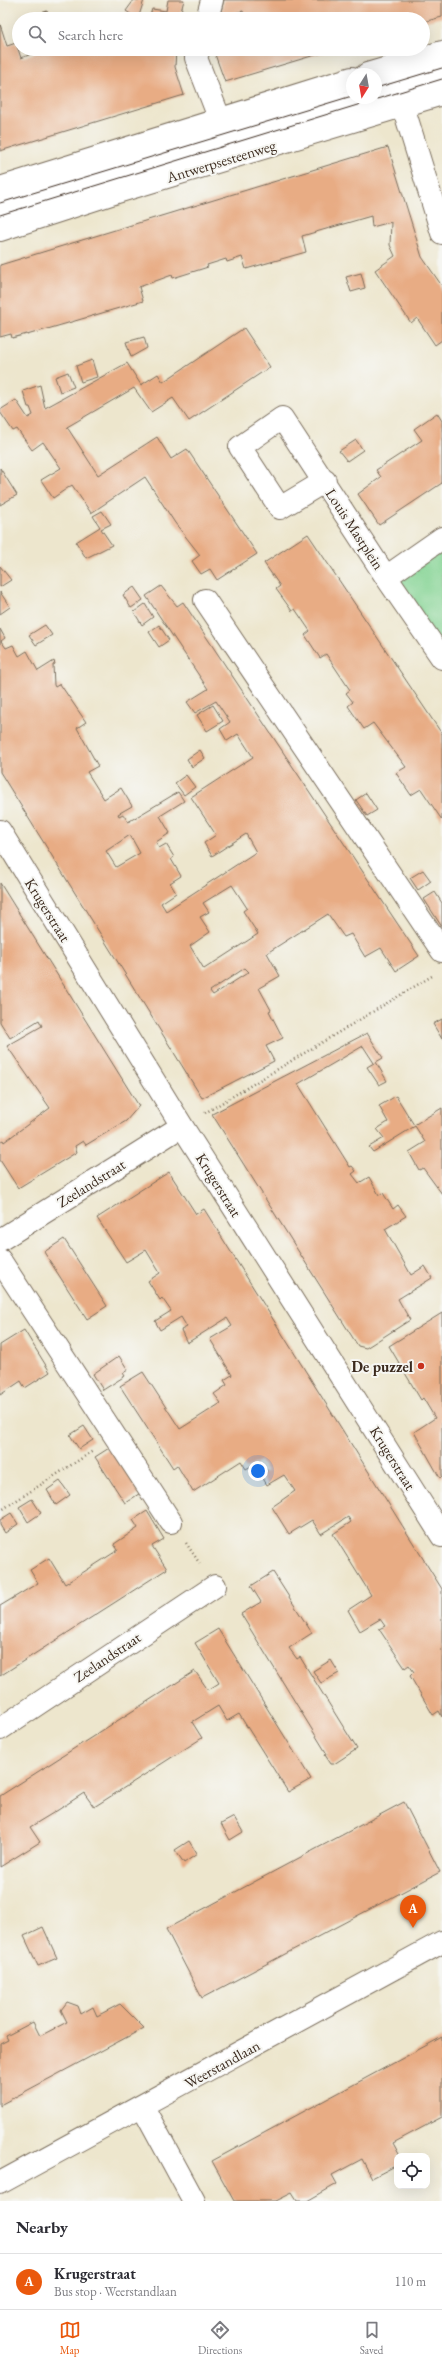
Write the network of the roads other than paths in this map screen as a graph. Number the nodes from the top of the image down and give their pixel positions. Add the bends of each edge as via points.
1 (212, 0) edge
2 (209, 12) edge
3 (442, 52) edge
4 (197, 56) edge
5 (428, 56) edge
6 (430, 56) edge
7 (382, 70) edge
8 (442, 74) edge
9 (346, 80) edge
10 (382, 92) edge
11 (442, 94) edge
12 (346, 103) edge
13 (403, 106) junction
14 (220, 120) junction
15 (0, 188) edge
16 (0, 210) edge
17 (0, 230) edge
18 (442, 233) edge
19 (324, 482) dead end
20 (442, 538) edge
21 (386, 577) junction
22 (205, 600) dead end
23 (442, 658) edge
24 (0, 831) edge
25 (442, 951) edge
26 (182, 1126) junction
27 (0, 1240) edge
28 (0, 1260) edge
29 (171, 1522) road end
30 (442, 1536) edge
31 (215, 1586) road end
32 (0, 1729) edge
33 (442, 1942) edge
34 (143, 2107) junction
35 (0, 2183) edge
36 (194, 2201) edge

1 - 2 street
3 - 6 street
4 - 14 street
5 - 7 street
8 - 10 street
9 - 14 street
11 - 13 street, Antwerpsesteenweg
12 - 16 street
13 - 17 street, Antwerpsesteenweg
13 - 18 street
14 - 15 street
19 - 21 street, Louis Mastplein
20 - 21 street, Louis Mastplein
21 - 23 street, Louis Mastplein
22 - 25 street
24 - 26 street, Krugerstraat
26 - 27 street, Zeelandstraat
26 - 30 street, Krugerstraat
28 - 29 street
31 - 32 street, Zeelandstraat
33 - 34 street, Weerstandlaan
34 - 35 street, Weerstandlaan
34 - 36 street

